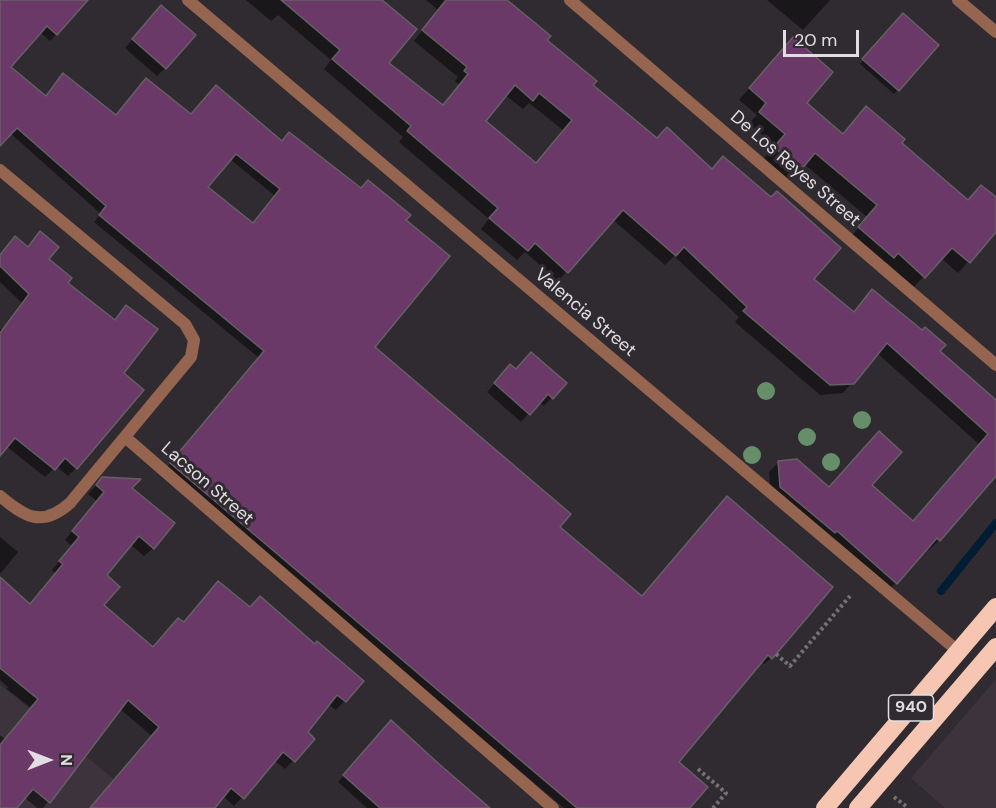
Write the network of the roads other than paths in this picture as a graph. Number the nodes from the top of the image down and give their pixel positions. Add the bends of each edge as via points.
1 (188, 0) edge
2 (570, 0) edge
3 (958, 0) edge
4 (996, 32) edge
5 (0, 170) edge
6 (996, 365) edge
7 (125, 437) junction
8 (0, 496) edge
9 (996, 607) edge
10 (996, 646) edge
11 (959, 652) junction
12 (553, 808) edge
13 (825, 808) edge
14 (858, 808) edge

1 - 11 street, Valencia Street
2 - 6 street, De Los Reyes Street
3 - 4 street
5 - 7 street via 191,332 191,357
7 - 8 street via 70,503 51,516 25,515
7 - 12 street, Lacson Street
9 - 11 highway, 940
10 - 14 highway, 940
11 - 13 highway, 940

